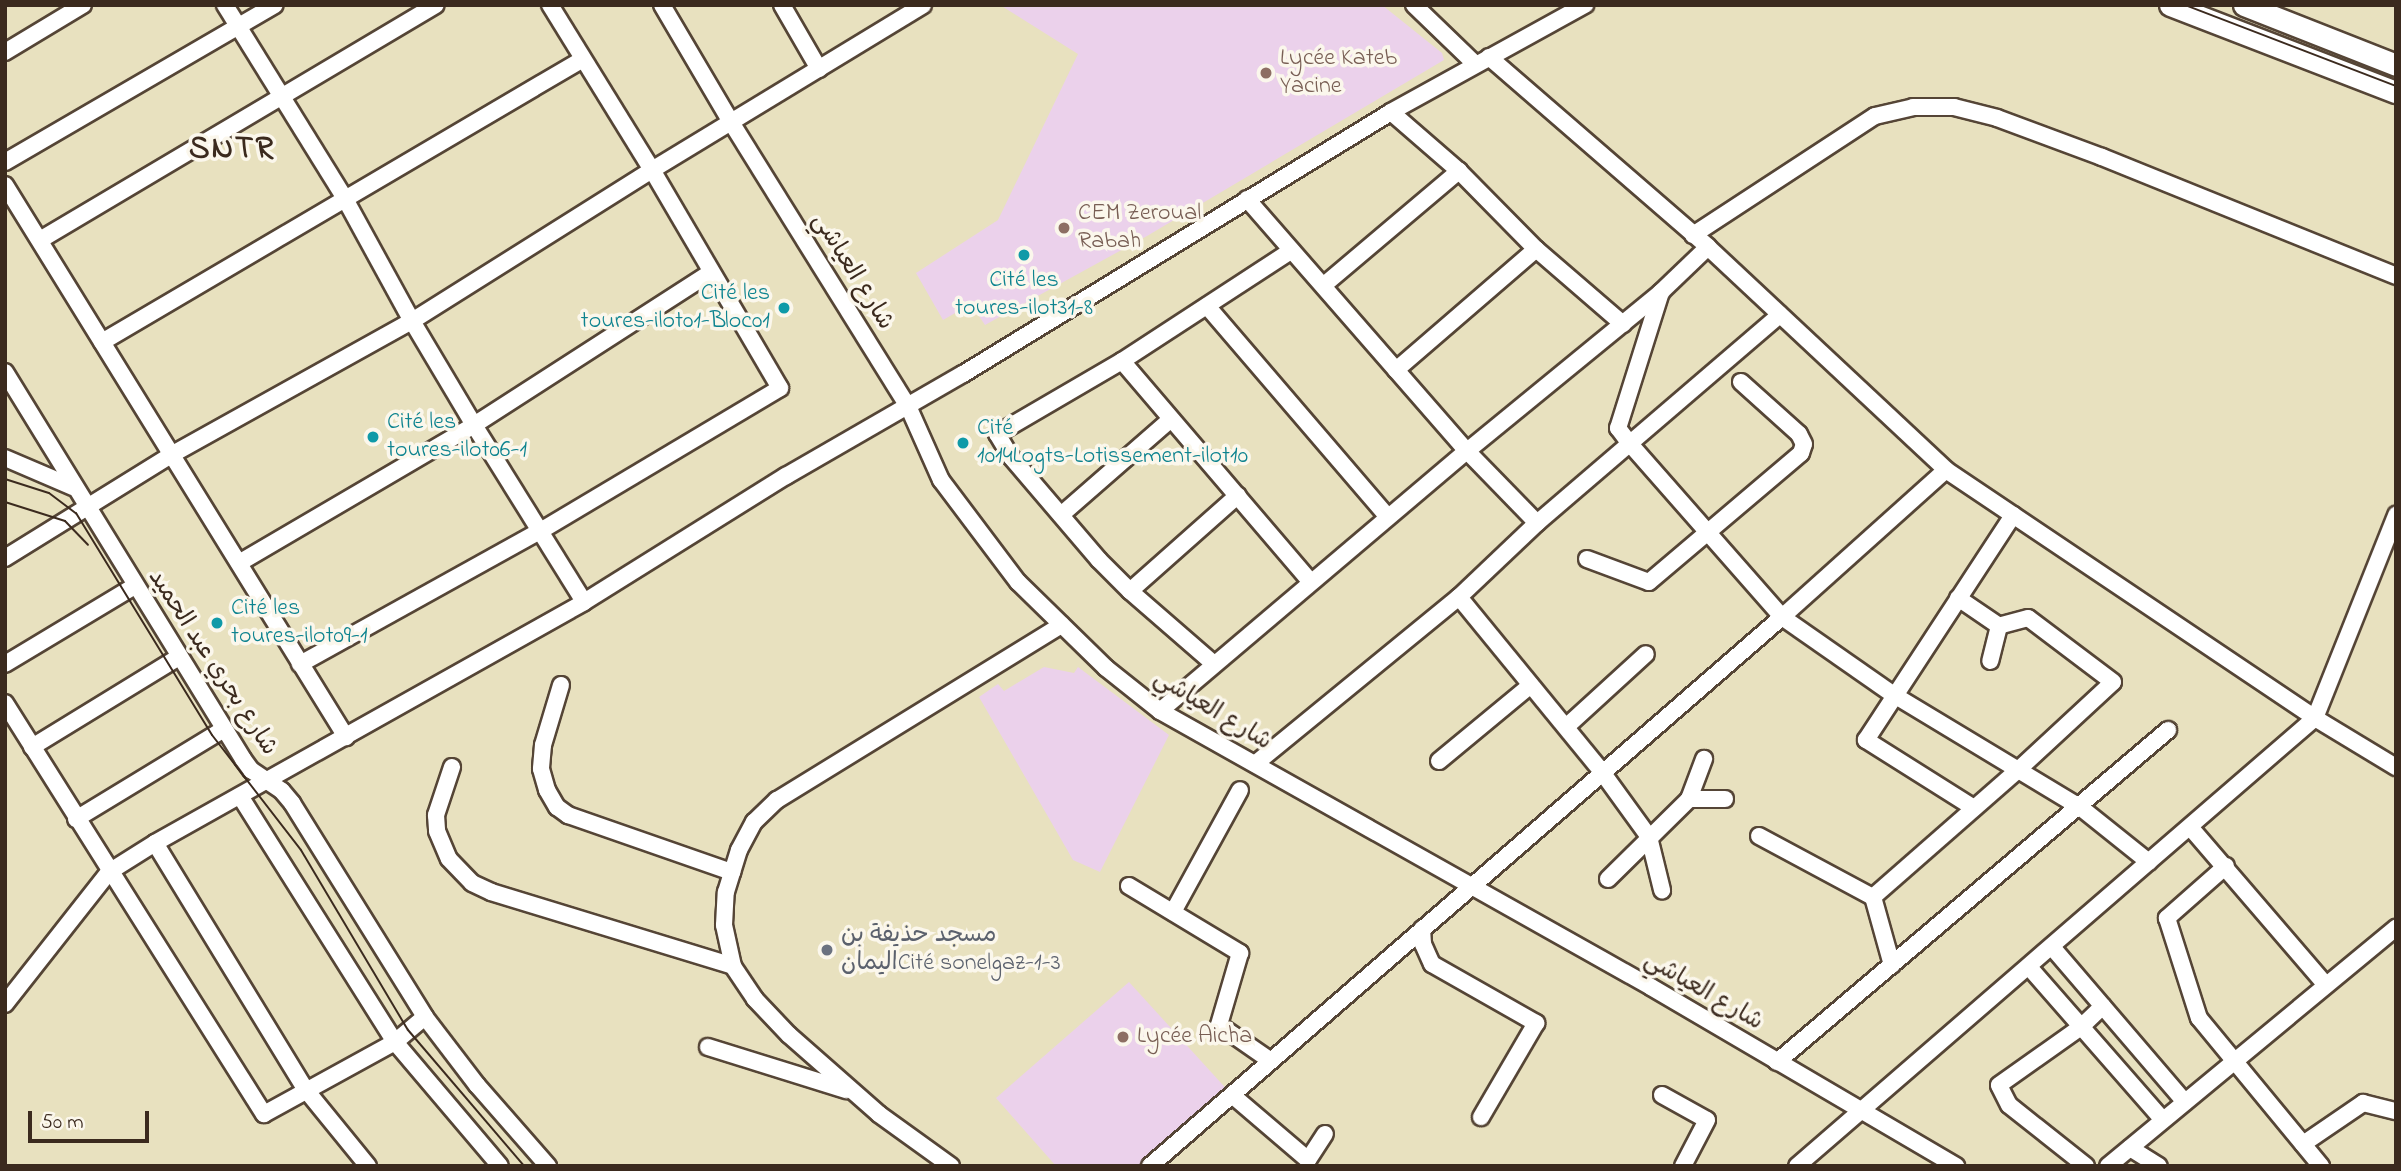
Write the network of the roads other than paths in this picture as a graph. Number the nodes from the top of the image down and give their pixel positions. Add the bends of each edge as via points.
1 (83, 5) edge
2 (225, 5) edge
3 (275, 5) edge
4 (435, 5) edge
5 (550, 5) edge
6 (662, 5) edge
7 (782, 5) edge
8 (923, 5) edge
9 (1414, 5) edge
10 (1585, 5) edge
11 (2170, 5) edge
12 (2244, 5) edge
13 (238, 27) junction
14 (5, 52) edge
15 (583, 59) junction
16 (1482, 60) junction
17 (2396, 65) edge
18 (819, 69) junction
19 (2396, 92) edge
20 (279, 96) junction
21 (1391, 112) junction
22 (731, 122) junction
23 (5, 162) edge
24 (652, 170) junction
25 (1459, 171) junction
26 (5, 185) edge
27 (344, 197) junction
28 (1247, 199) junction
29 (1693, 235) junction
30 (40, 240) junction
31 (1708, 247) junction
32 (1536, 249) junction
33 (1292, 251) junction
34 (711, 272) junction
35 (2396, 276) edge
36 (1324, 285) junction
37 (1661, 292) junction
38 (1207, 306) junction
39 (1780, 315) junction
40 (412, 321) junction
41 (1623, 324) junction
42 (102, 342) junction
43 (1122, 361) junction
44 (1396, 370) junction
45 (5, 372) edge
46 (1741, 382) dead end
47 (908, 406) junction
48 (1171, 419) junction
49 (474, 425) junction
50 (1631, 444) junction
51 (1467, 451) junction
52 (171, 455) junction
53 (5, 458) edge
54 (1946, 470) junction
55 (73, 487) junction
56 (1238, 495) junction
57 (86, 508) junction
58 (2396, 514) edge
59 (1061, 515) junction
60 (2013, 515) junction
61 (1388, 517) junction
62 (1537, 523) junction
63 (542, 530) junction
64 (1709, 533) junction
65 (5, 558) edge
66 (1587, 559) dead end
67 (239, 564) junction
68 (1311, 582) junction
69 (135, 586) junction
70 (1130, 591) junction
71 (1459, 597) junction
72 (1958, 598) junction
73 (584, 602) junction
74 (1782, 617) junction
75 (1061, 625) junction
76 (2000, 625) junction
77 (1646, 654) dead end
78 (179, 657) junction
79 (1990, 660) dead end
80 (5, 664) edge
81 (300, 664) junction
82 (1214, 664) junction
83 (561, 685) dead end
84 (1531, 685) junction
85 (1894, 695) junction
86 (5, 703) edge
87 (1160, 711) junction
88 (2315, 718) junction
89 (1566, 727) junction
90 (224, 729) junction
91 (2168, 730) dead end
92 (345, 737) junction
93 (32, 747) junction
94 (1704, 759) dead end
95 (1439, 761) dead end
96 (1255, 764) junction
97 (452, 767) dead end
98 (2396, 767) edge
99 (2018, 770) junction
100 (1602, 772) junction
101 (269, 781) junction
102 (1240, 790) dead end
103 (240, 796) junction
104 (1689, 799) junction
105 (1725, 799) dead end
106 (2080, 807) junction
107 (1974, 808) junction
108 (76, 818) junction
109 (2190, 827) junction
110 (1759, 836) dead end
111 (1649, 837) junction
112 (155, 843) junction
113 (2149, 862) junction
114 (2226, 866) junction
115 (109, 872) junction
116 (732, 872) junction
117 (1608, 879) dead end
118 (1129, 886) dead end
119 (1472, 886) junction
120 (1662, 890) dead end
121 (1873, 897) junction
122 (1172, 912) junction
123 (2396, 928) edge
124 (1422, 929) junction
125 (2052, 947) junction
126 (1892, 965) junction
127 (733, 966) junction
128 (2029, 967) junction
129 (2325, 985) junction
130 (5, 1004) edge
131 (2102, 1006) junction
132 (425, 1017) junction
133 (2081, 1027) junction
134 (395, 1042) junction
135 (708, 1047) dead end
136 (1270, 1061) junction
137 (1777, 1062) junction
138 (2232, 1062) junction
139 (306, 1090) junction
140 (854, 1092) junction
141 (1232, 1095) junction
142 (1662, 1095) dead end
143 (2185, 1102) junction
144 (2396, 1111) edge
145 (1861, 1112) junction
146 (1481, 1118) dead end
147 (2163, 1120) junction
148 (1325, 1134) dead end
149 (2303, 1144) junction
150 (2130, 1148) junction
151 (368, 1166) edge
152 (500, 1166) edge
153 (548, 1166) edge
154 (951, 1166) edge
155 (1150, 1166) edge
156 (1683, 1166) edge
157 (1797, 1166) edge
158 (1956, 1166) edge
159 (2086, 1166) edge
160 (2109, 1166) edge
161 (2158, 1166) edge
162 (2321, 1166) edge

1 - 14 street
2 - 13 street
3 - 13 street
4 - 20 street
5 - 15 street
6 - 22 street, شارع العياشي
7 - 18 street
8 - 18 street
9 - 16 street
10 - 16 street
11 - 19 main road
12 - 17 main road
13 - 20 street
13 - 23 street
15 - 24 street
15 - 27 street
16 - 21 street
16 - 29 street
18 - 22 street
20 - 27 street
20 - 30 street
21 - 25 street
21 - 28 street
22 - 24 street
22 - 47 street, شارع العياشي
24 - 34 street
24 - 40 street
25 - 32 street
25 - 36 street
26 - 30 street
27 - 40 street
27 - 42 street
28 - 33 street
28 - 47 street
29 - 31 street
29 - 35 street via 1875,116 1913,107 1954,107 2102,157
30 - 42 street
31 - 37 street
31 - 39 street
32 - 41 street
32 - 44 street
33 - 36 street
33 - 38 street
34 - 49 street
34 - 63 street via 780,388
36 - 44 street
37 - 41 street
37 - 50 street via 1618,428
38 - 43 street
38 - 61 street
39 - 50 street
39 - 54 street
40 - 49 street
40 - 52 street
41 - 51 street
42 - 52 street
43 - 48 street
43 - 59 street via 997,434
44 - 51 street
45 - 55 street, شارع بحري عبد الحميد
46 - 64 street via 1799,434 1804,444 1801,453
47 - 73 street
47 - 75 street, شارع العياشي via 941,480 1018,582
48 - 56 street
48 - 59 street
49 - 63 street
49 - 67 street
50 - 62 street
50 - 64 street
51 - 61 street
51 - 62 street
52 - 57 street
52 - 67 street
53 - 55 street
54 - 60 street
54 - 74 street
55 - 57 street, شارع بحري عبد الحميد
56 - 68 street
56 - 70 street
57 - 65 street
57 - 69 street, شارع بحري عبد الحميد
58 - 88 street
59 - 70 street
60 - 72 street
60 - 88 street
61 - 68 street
62 - 71 street
63 - 73 street
63 - 81 street
64 - 66 street via 1649,582
64 - 74 street
67 - 81 street
68 - 82 street
69 - 78 street, شارع بحري عبد الحميد
69 - 80 street
70 - 82 street
71 - 84 street
71 - 96 street
72 - 76 street
72 - 85 street
73 - 92 street
74 - 85 street
74 - 100 street
75 - 87 street, شارع العياشي via 1105,668
75 - 116 street via 777,800 754,822
76 - 79 street
76 - 99 street via 2028,618 2113,682
77 - 89 street
78 - 90 street, شارع بحري عبد الحميد
78 - 93 street
81 - 92 street
82 - 87 street
83 - 116 street via 543,744 541,769 557,807 568,816
84 - 89 street
84 - 95 street
85 - 99 street
85 - 107 street via 1866,740
86 - 93 street
87 - 96 street, شارع العياشي
88 - 98 street
88 - 109 street
89 - 100 street
90 - 101 street, شارع بحري عبد الحميد via 251,770
90 - 108 street
91 - 106 street
92 - 101 street
93 - 108 street
94 - 104 street
96 - 119 street, شارع العياشي
97 - 127 street via 436,815 437,831 449,859 472,883
99 - 106 street
99 - 107 street
100 - 111 street
100 - 119 street
101 - 103 street
101 - 132 street, شارع بحري عبد الحميد via 292,803
102 - 122 street
103 - 112 street
103 - 134 street
104 - 105 street
104 - 111 street
106 - 113 street
106 - 126 street
107 - 121 street
108 - 115 street
109 - 113 street
109 - 114 street
110 - 121 street
111 - 117 street
111 - 120 street
112 - 115 street
112 - 139 street
113 - 125 street
114 - 129 street
114 - 138 street via 2167,918 2199,1018
115 - 130 street
115 - 139 street via 264,1114
116 - 127 street via 724,925
118 - 122 street
119 - 124 street
119 - 137 street, شارع العياشي
121 - 126 street
122 - 136 street via 1240,953 1219,1025
123 - 129 street
124 - 136 street
124 - 146 street via 1432,964 1536,1023
125 - 128 street
125 - 131 street
126 - 137 street
127 - 140 street via 755,999 789,1035
128 - 133 street
128 - 145 street
129 - 138 street
131 - 133 street
131 - 143 street
132 - 134 street
132 - 153 street, شارع بحري عبد الحميد
133 - 147 street
133 - 159 street via 1999,1085 2009,1105
134 - 139 street
134 - 152 street
135 - 140 street
136 - 141 street
137 - 145 street, شارع العياشي
138 - 143 street
138 - 149 street
139 - 151 street
140 - 154 street
141 - 148 street via 1308,1160
141 - 155 street
142 - 156 street via 1707,1120
143 - 147 street
144 - 149 street via 2363,1103
145 - 157 street
145 - 158 street, شارع العياشي
147 - 150 street
149 - 162 street
150 - 160 street
150 - 161 street

